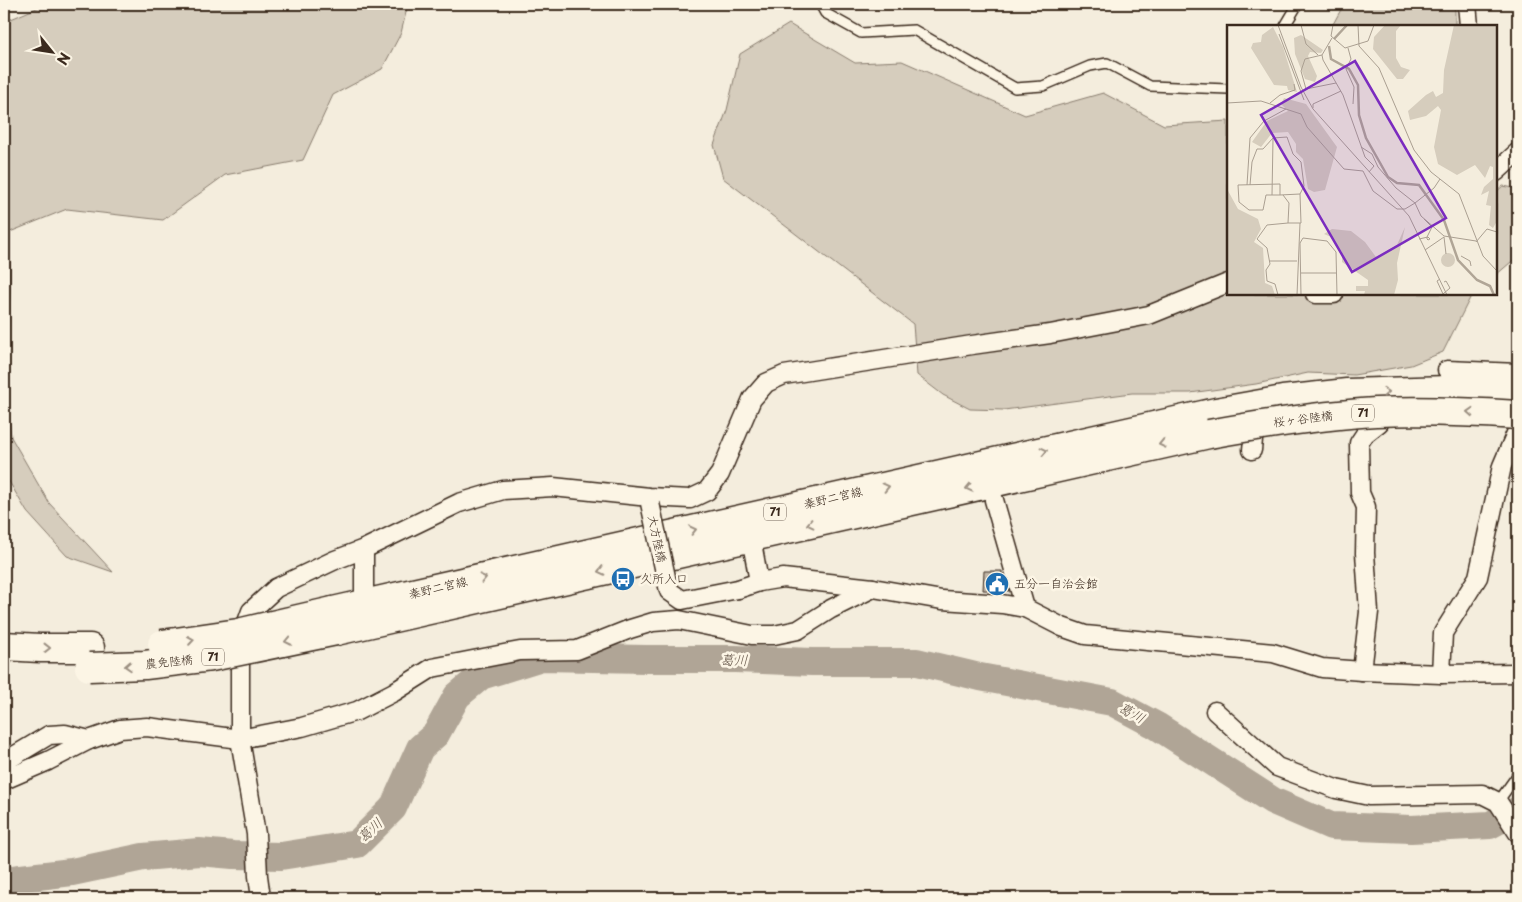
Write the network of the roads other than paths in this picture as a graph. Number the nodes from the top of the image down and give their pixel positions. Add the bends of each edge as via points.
1 (820, 4) edge
2 (1298, 4) edge
3 (1468, 4) edge
4 (1286, 25) edge
5 (1469, 25) edge
6 (1227, 89) edge
7 (1518, 152) edge
8 (1497, 171) edge
9 (1227, 283) edge
10 (1447, 370) dead end
11 (1518, 373) edge
12 (1518, 395) edge
13 (1212, 423) junction
14 (1518, 427) edge
15 (1252, 450) dead end
16 (649, 500) junction
17 (994, 500) dead end
18 (751, 537) junction
19 (364, 549) junction
20 (759, 582) junction
21 (873, 588) junction
22 (1025, 608) junction
23 (364, 615) junction
24 (334, 621) joint
25 (4, 646) edge
26 (90, 657) junction
27 (4, 665) edge
28 (1362, 671) junction
29 (1518, 673) edge
30 (1441, 674) junction
31 (1216, 711) dead end
32 (240, 739) junction
33 (89, 740) junction
34 (4, 762) edge
35 (1518, 774) edge
36 (4, 780) edge
37 (1500, 804) junction
38 (1517, 831) edge
39 (261, 898) edge

1 - 6 lane via 825,13 861,33 914,30 1015,88 1043,86 1090,66 1107,63 1150,86
2 - 4 lane
3 - 5 street
7 - 8 street
9 - 16 street via 1149,315 1050,334 784,375 766,383 752,399 720,474 706,491 690,499
10 - 11 street
13 -> 12 main road, 桜ヶ谷陸橋 / 71 via 1283,400 1347,393 1449,390
14 -> 13 main road, 桜ヶ谷陸橋 / 71, bridge via 1463,412 1377,412 1277,422
13 -> 18 main road, 秦野二宮線 / 71
23 -> 13 main road, 秦野二宮線 / 71
14 - 30 street via 1502,466 1478,577 1443,633
15 - 28 street via 1255,415 1354,404 1379,417 1379,423 1365,434 1360,443 1360,494 1366,507 1369,612
16 - 19 street via 553,487 503,490 459,503
16 - 20 street, 大方陸橋, bridge via 669,591 682,600
17 - 22 street
18 - 20 street
18 -> 23 main road, 秦野二宮線 / 71
19 - 23 street
19 - 32 street via 276,588 251,611 240,641
20 - 21 street, 大方陸橋 via 783,578
21 - 22 street, 大方陸橋 via 942,600
21 - 32 street via 798,630 774,635 752,635 679,620 654,622 577,650 520,651 432,668 357,712
22 - 28 street, 大方陸橋 via 1085,635 1273,653 1322,668
23 - 24 main road, 秦野二宮線 / 71
24 - 26 main road, 農免陸橋 / 71, bridge via 141,646
25 -> 26 main road, 71 via 40,648
26 - 27 main road, 71 via 45,667
28 - 30 street, 大方陸橋
29 - 30 street, 大方陸橋
31 - 37 street via 1277,767 1336,789 1368,796 1482,794
32 - 33 street via 147,727 120,729
32 - 39 street via 256,834
33 - 34 street via 65,734 49,735
33 - 36 street
35 - 37 lane
37 - 38 street

